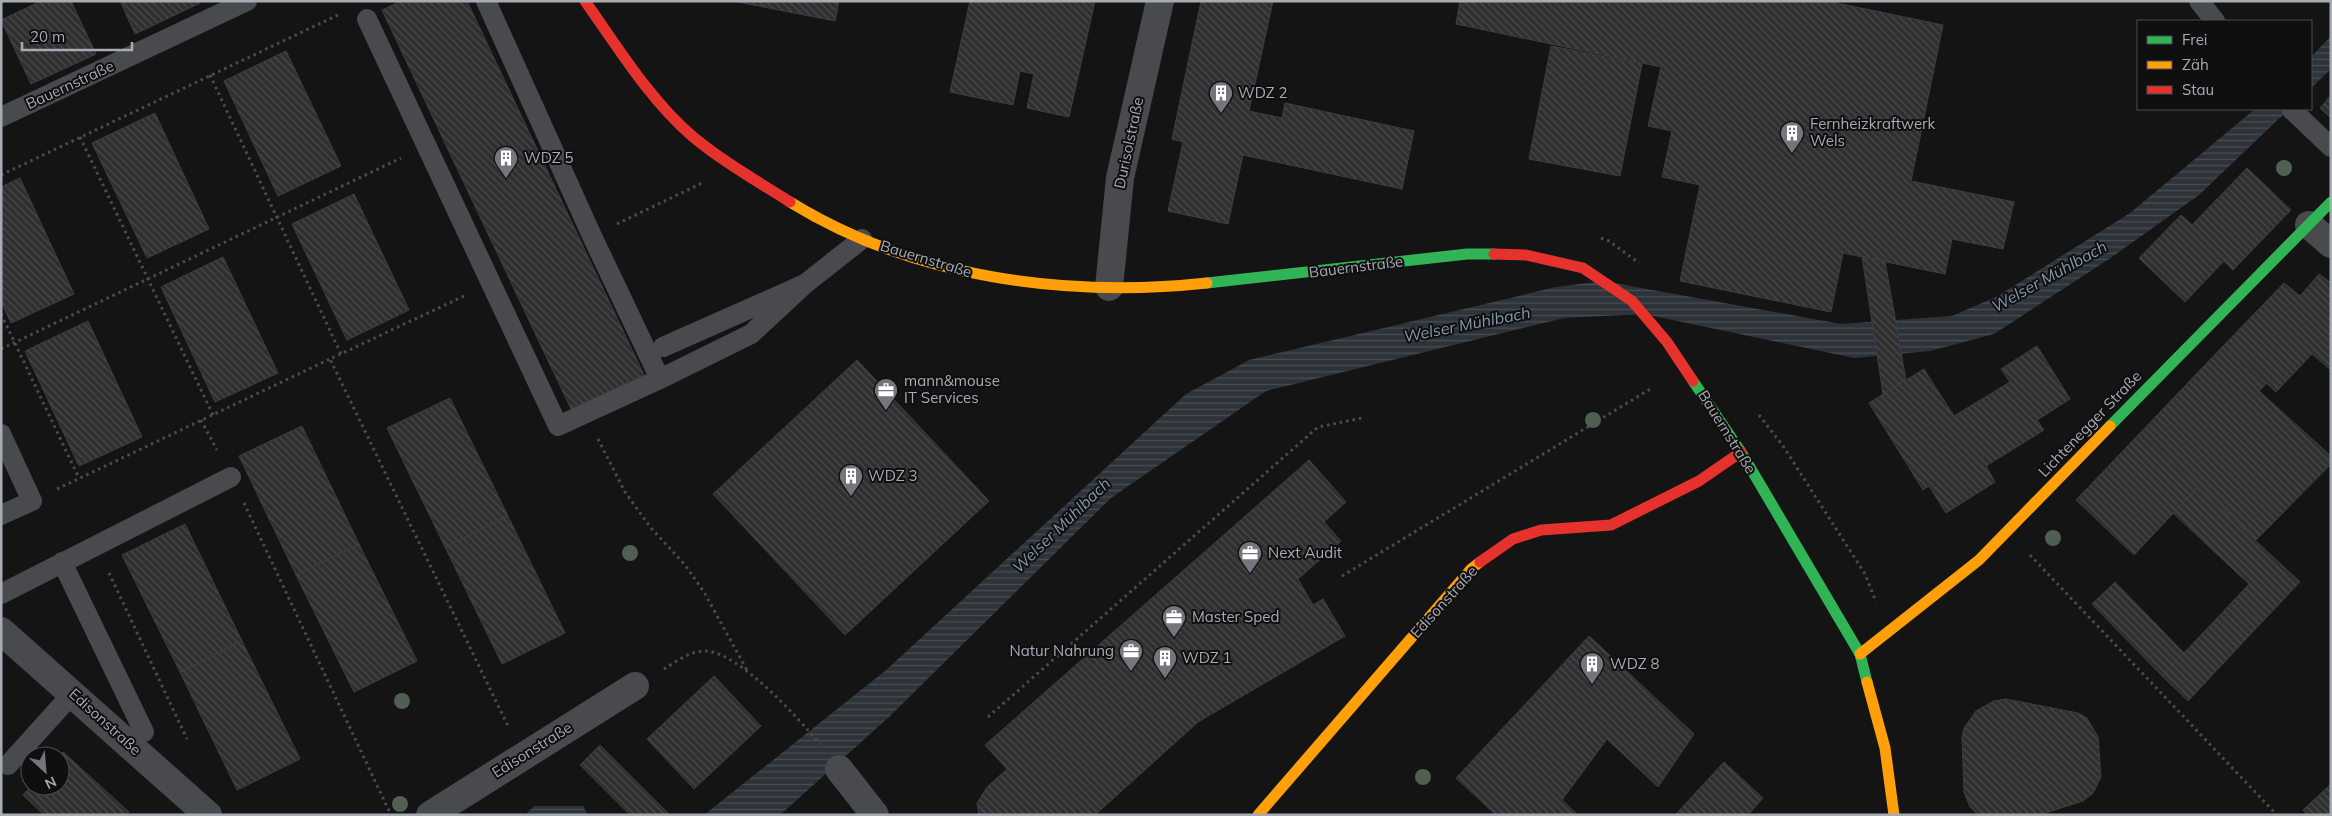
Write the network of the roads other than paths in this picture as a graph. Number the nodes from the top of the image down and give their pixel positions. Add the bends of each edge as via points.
1 (247, 1) edge
2 (486, 1) edge
3 (586, 1) edge
4 (1160, 1) edge
5 (2199, 1) edge
6 (367, 19) road end
7 (2214, 20) edge
8 (2297, 115) edge
9 (1, 117) edge
10 (2331, 147) edge
11 (2331, 202) edge
12 (2309, 225) junction
13 (862, 239) junction
14 (2331, 244) edge
15 (805, 284) junction
16 (1109, 287) junction
17 (663, 347) dead end
18 (660, 379) junction
19 (1, 434) edge
20 (1741, 452) junction
21 (231, 476) road end
22 (1, 515) edge
23 (62, 562) junction
24 (1, 594) edge
25 (1, 631) edge
26 (1860, 654) junction
27 (635, 686) road end
28 (72, 693) junction
29 (144, 732) dead end
30 (8, 765) dead end
31 (840, 769) dead end
32 (208, 815) edge
33 (430, 815) edge
34 (874, 815) edge
35 (1258, 815) edge
36 (1894, 815) edge

1 - 9 lane, Bauernstraße
2 - 18 lane
3 - 13 street, Bauernstraße via 643,83 691,136 794,204
4 - 16 street, Durisolstraße via 1120,178
5 - 7 lane
6 - 18 lane via 558,426
8 - 10 lane
11 - 12 street, Lichtenegger Straße
12 - 14 street
12 - 26 street, Lichtenegger Straße via 1979,560
13 - 15 lane
13 - 16 street, Bauernstraße via 950,269 1028,283
15 - 17 lane
15 - 18 lane via 751,334
16 - 20 street, Bauernstraße via 1178,286 1467,254 1526,255 1583,268 1632,301 1667,342
19 - 22 lane via 32,501
20 - 26 street, Bauernstraße
20 - 35 street, Edisonstraße via 1699,481 1612,525 1531,533 1513,539 1471,569
21 - 23 lane
23 - 24 lane
23 - 29 lane
25 - 28 street, Edisonstraße
26 - 36 street, Bauernstraße via 1885,748
27 - 33 street, Edisonstraße
28 - 30 lane
28 - 32 street, Edisonstraße
31 - 34 street

